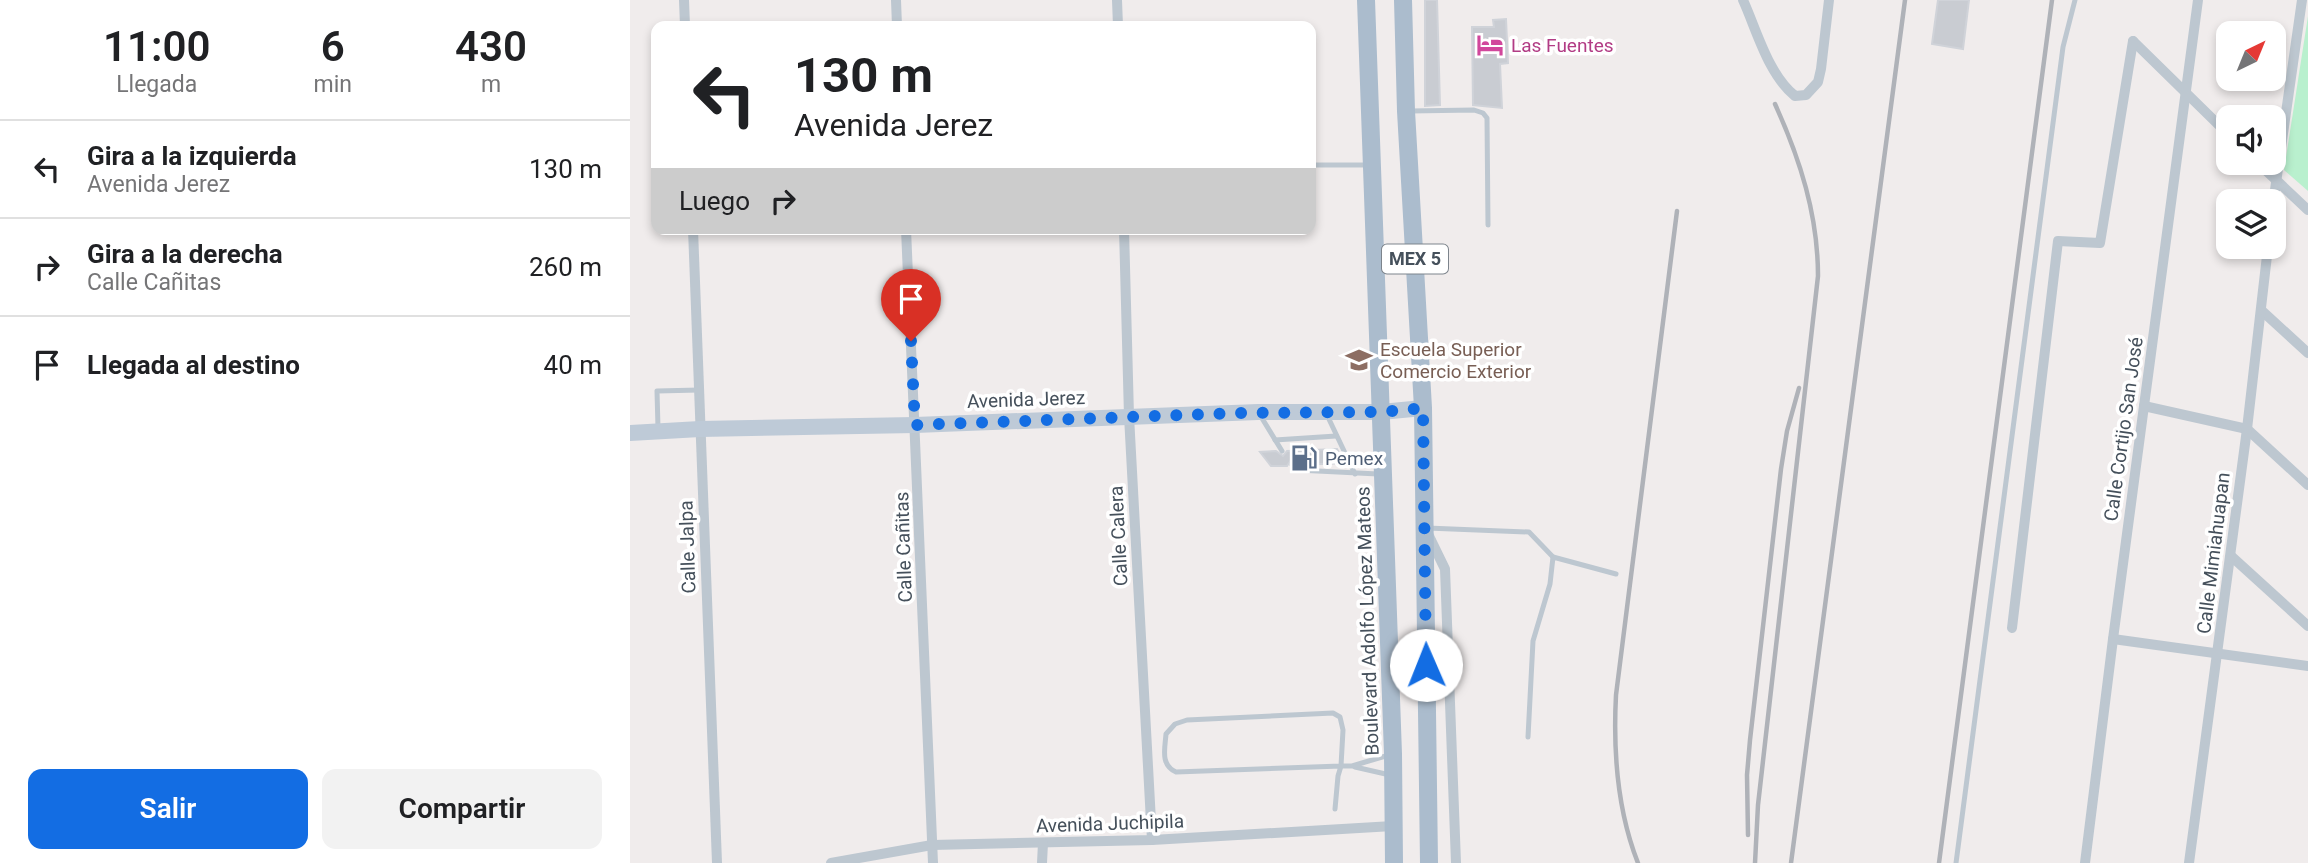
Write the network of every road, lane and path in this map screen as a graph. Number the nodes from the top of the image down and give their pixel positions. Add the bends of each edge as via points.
1 (684, 0) edge
2 (896, 0) edge
3 (1117, 0) edge
4 (1366, 0) edge
5 (1403, 0) edge
6 (1743, 0) edge
7 (1829, 0) edge
8 (2075, 0) edge
9 (2198, 0) edge
10 (2302, 0) edge
11 (685, 21) edge
12 (897, 21) edge
13 (1118, 21) edge
14 (2186, 94) junction
15 (1406, 111) junction
16 (2216, 123) edge
17 (1372, 165) junction
18 (1316, 166) edge
19 (2271, 175) edge
20 (2276, 180) junction
21 (2275, 189) edge
22 (2308, 210) edge
23 (1488, 225) dead end
24 (693, 235) edge
25 (906, 235) edge
26 (1124, 235) edge
27 (2267, 259) edge
28 (2261, 310) junction
29 (2308, 353) edge
30 (699, 390) junction
31 (2144, 406) junction
32 (1423, 408) junction
33 (1258, 412) junction
34 (1326, 412) junction
35 (1381, 412) junction
36 (1129, 416) junction
37 (915, 425) junction
38 (700, 429) junction
39 (2247, 429) junction
40 (658, 432) junction
41 (630, 433) edge
42 (1336, 436) junction
43 (1275, 440) junction
44 (1282, 451) dead end
45 (1292, 466) dead end
46 (1355, 474) junction
47 (1383, 474) junction
48 (2308, 485) edge
49 (1424, 528) junction
50 (2231, 556) junction
51 (1553, 557) junction
52 (1616, 574) dead end
53 (2308, 626) edge
54 (2012, 628) dead end
55 (2113, 639) junction
56 (2218, 654) junction
57 (2308, 666) edge
58 (1528, 737) dead end
59 (1393, 754) junction
60 (1341, 766) junction
61 (1352, 766) junction
62 (1393, 776) junction
63 (1335, 809) dead end
64 (1393, 826) junction
65 (1152, 840) junction
66 (1043, 843) junction
67 (932, 845) junction
68 (717, 863) edge
69 (831, 863) edge
70 (933, 863) edge
71 (1042, 863) edge
72 (1394, 863) edge
73 (1429, 863) edge
74 (1456, 863) edge
75 (1956, 863) edge
76 (2085, 863) edge
77 (2189, 863) edge

1 - 11 street
2 - 12 street
3 - 13 street
4 - 17 main road, Boulevard Adolfo López Mateos / MEX 5
5 - 15 main road, MEX 5
6 - 7 street via 1784,87 1795,96 1806,94 1818,82
8 - 75 lane via 2061,61
9 - 14 street, Calle Cortijo San José
10 - 20 street
14 - 16 street
14 - 31 street, Calle Cortijo San José
14 - 54 street via 2133,41 2100,243 2058,241
15 - 23 lane via 1474,110 1487,118
15 - 32 main road, MEX 5
17 - 18 lane
17 - 35 main road, Boulevard Adolfo López Mateos / MEX 5
19 - 20 street
20 - 21 street
20 - 22 street
24 - 30 street, Calle Jalpa
25 - 37 street, Calle Cañitas
26 - 36 street, Calle Calera
27 - 28 street, Calle Mimiahuapan
28 - 29 street
28 - 39 street, Calle Mimiahuapan
30 - 38 street, Calle Jalpa
30 - 40 lane via 657,391
31 - 39 street
31 - 55 street, Calle Cortijo San José
32 - 35 street, Avenida Jerez
32 - 49 main road, MEX 5
33 - 34 street, Avenida Jerez
33 - 36 street, Avenida Jerez
33 - 43 lane
34 - 35 street, Avenida Jerez
34 - 42 lane
35 - 47 main road, Boulevard Adolfo López Mateos / MEX 5
36 - 37 street, Avenida Jerez
36 - 65 street, Calle Calera
37 - 38 street, Avenida Jerez
37 - 67 street, Calle Cañitas
38 - 40 street, Avenida Jerez
38 - 68 street, Calle Jalpa
39 - 48 street
39 - 50 street, Calle Mimiahuapan
40 - 41 street, Avenida Jerez
42 - 43 lane
42 - 46 lane
43 - 44 lane
45 - 46 lane
46 - 47 lane
47 - 59 main road, Boulevard Adolfo López Mateos / MEX 5
49 - 51 lane via 1529,532
49 - 73 main road, MEX 5
49 - 74 street via 1446,569
50 - 53 street
50 - 56 street, Calle Mimiahuapan
51 - 52 lane
51 - 58 lane via 1533,641
55 - 56 street
55 - 76 street, Calle Cortijo San José
56 - 57 street
56 - 77 street, Calle Mimiahuapan
59 - 61 lane
59 - 62 main road, Boulevard Adolfo López Mateos / MEX 5
60 - 60 lane via 1343,730 1340,717 1333,713 1187,720 1166,734 1165,762 1176,772
60 - 61 lane
60 - 63 lane
61 - 62 lane
62 - 64 main road, Boulevard Adolfo López Mateos / MEX 5
64 - 65 street, Avenida Juchipila
64 - 72 main road, Boulevard Adolfo López Mateos / MEX 5
65 - 66 street, Avenida Juchipila
66 - 67 street, Avenida Juchipila
66 - 71 street
67 - 69 street, Avenida Juchipila
67 - 70 street, Calle Cañitas

